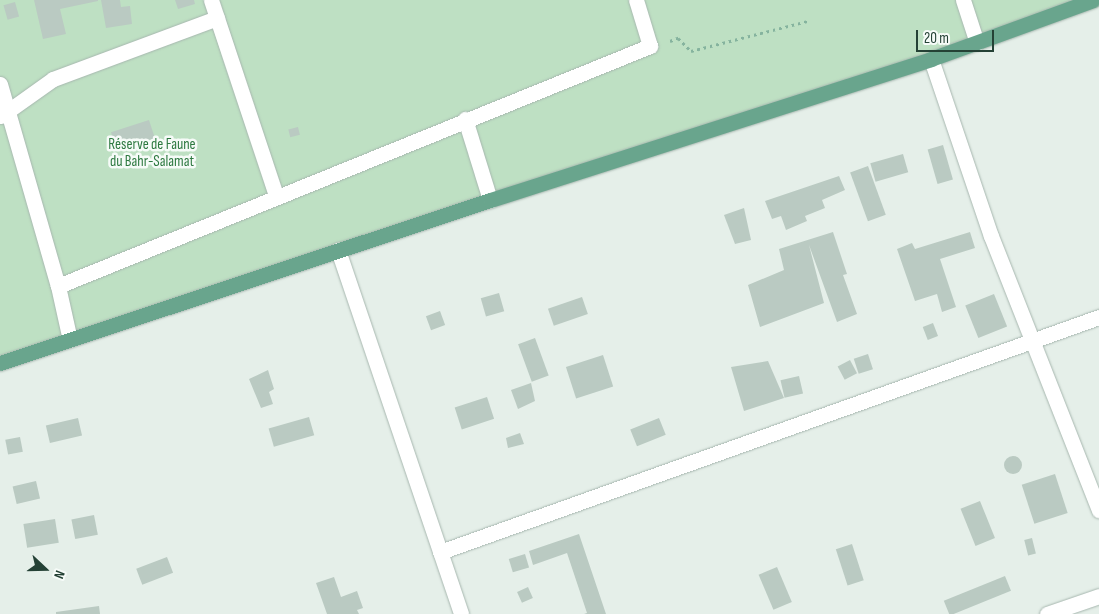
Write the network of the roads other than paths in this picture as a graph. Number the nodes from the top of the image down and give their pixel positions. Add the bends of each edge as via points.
1 (211, 0) edge
2 (636, 0) edge
3 (963, 0) edge
4 (1093, 0) edge
5 (217, 18) junction
6 (977, 43) junction
7 (931, 59) junction
8 (0, 84) edge
9 (4, 114) edge
10 (465, 119) junction
11 (276, 195) junction
12 (490, 200) junction
13 (338, 250) junction
14 (58, 286) junction
15 (1099, 317) edge
16 (1032, 339) junction
17 (70, 340) junction
18 (0, 363) edge
19 (1099, 510) edge
20 (440, 552) junction
21 (1099, 596) edge
22 (461, 614) edge
23 (1047, 614) edge

1 - 5 street
2 - 10 street via 650,46
3 - 6 street
4 - 6 main road
5 - 9 street via 53,79
5 - 11 street
6 - 7 main road
7 - 12 main road
7 - 16 street via 991,236
8 - 9 street
9 - 14 street
10 - 11 street
10 - 12 street
11 - 14 street
12 - 13 main road
13 - 17 main road
13 - 20 street
14 - 17 street
15 - 16 street
16 - 19 street
16 - 20 street
17 - 18 main road
20 - 22 street
21 - 23 street

